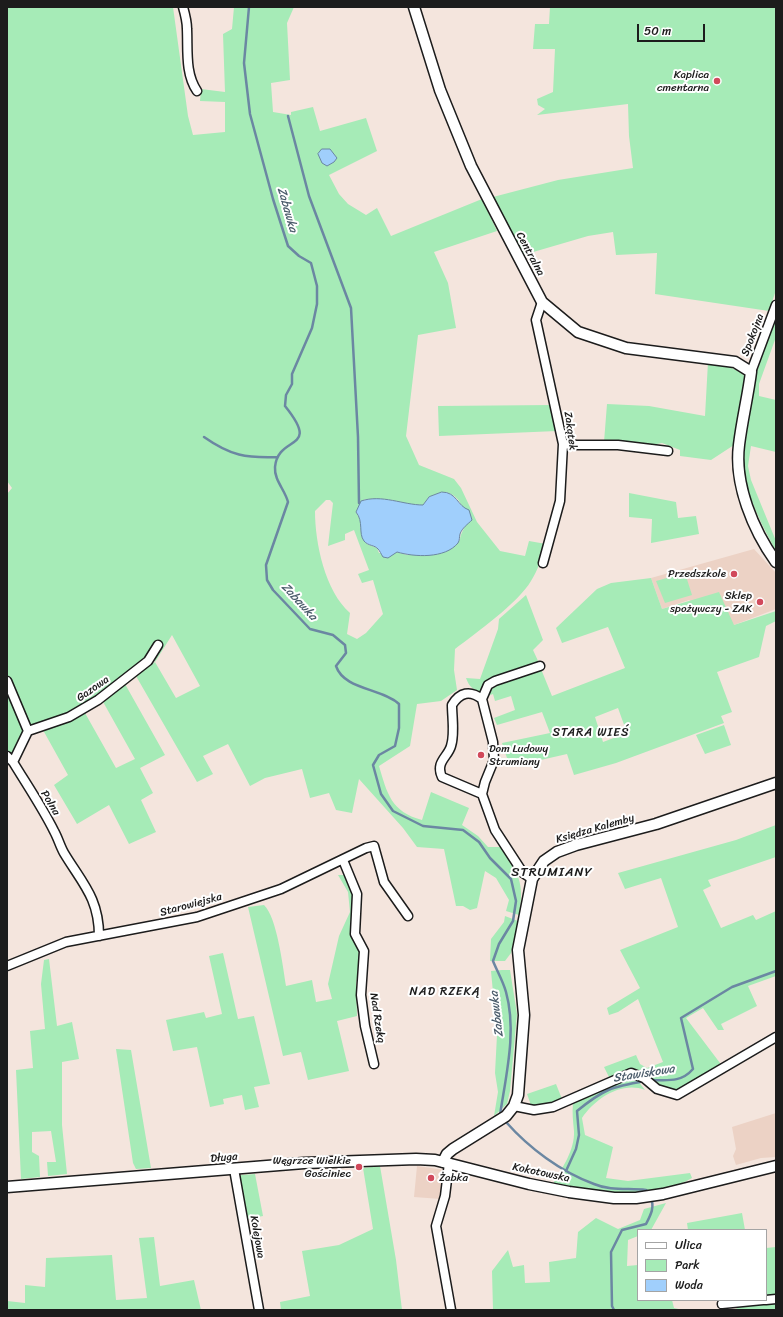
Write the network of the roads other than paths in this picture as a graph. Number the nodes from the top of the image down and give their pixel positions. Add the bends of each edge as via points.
1 (183, 7) edge
2 (414, 7) edge
3 (197, 91) dead end
4 (542, 302) junction
5 (776, 305) edge
6 (751, 372) junction
7 (562, 444) junction
8 (668, 451) dead end
9 (543, 562) dead end
10 (776, 562) edge
11 (158, 645) dead end
12 (540, 666) dead end
13 (7, 681) edge
14 (482, 699) junction
15 (28, 731) junction
16 (7, 756) edge
17 (14, 762) junction
18 (776, 783) edge
19 (482, 794) junction
20 (343, 860) junction
21 (532, 879) junction
22 (408, 916) dead end
23 (98, 936) junction
24 (7, 966) edge
25 (776, 1038) edge
26 (374, 1064) dead end
27 (514, 1106) junction
28 (446, 1162) junction
29 (776, 1166) edge
30 (234, 1169) junction
31 (7, 1188) edge
32 (753, 1301) edge
33 (722, 1304) dead end
34 (259, 1310) edge
35 (450, 1310) edge

1 - 3 street via 187,27 188,71
2 - 4 street, Centralna via 440,90 471,166
4 - 6 street, Centralna via 578,332 626,348 735,362
4 - 7 street, Zakątek via 536,320
5 - 6 street, Spokojna
6 - 10 street via 739,446 739,471 743,492 757,528
7 - 8 street
7 - 9 street, Zakątek via 560,501
11 - 15 street, Gazowa via 148,661 98,700 69,718
12 - 14 street via 495,681 488,685
13 - 15 street
14 - 19 street via 493,742 494,760
14 - 19 street via 468,692 459,696 452,705 451,746 440,768 442,777
15 - 17 street
16 - 17 street, Polna
17 - 23 street, Polna via 94,902 99,918
18 - 21 street, Księdza Kalemby via 663,822 564,849 544,862
19 - 21 street via 495,830 523,873
20 - 22 street, Starowiejska via 374,846 384,882
20 - 23 street, Starowiejska via 281,889 197,917
20 - 26 street, Nad Rzeką via 357,894 355,934 364,952 361,995
21 - 27 street, Księdza Kalemby via 518,950 524,1015 519,1087
23 - 24 street, Starowiejska via 66,942
25 - 27 street via 677,1095 657,1089 644,1078 631,1073 553,1107 534,1110
27 - 28 street, Księdza Kalemby via 498,1122 449,1152
28 - 29 street, Kokotowska via 529,1184 595,1195 641,1198
28 - 30 street, Długa via 416,1159 374,1160
28 - 35 street via 445,1196 436,1226
30 - 31 street, Długa
30 - 34 street, Kolejowa
32 - 33 street

